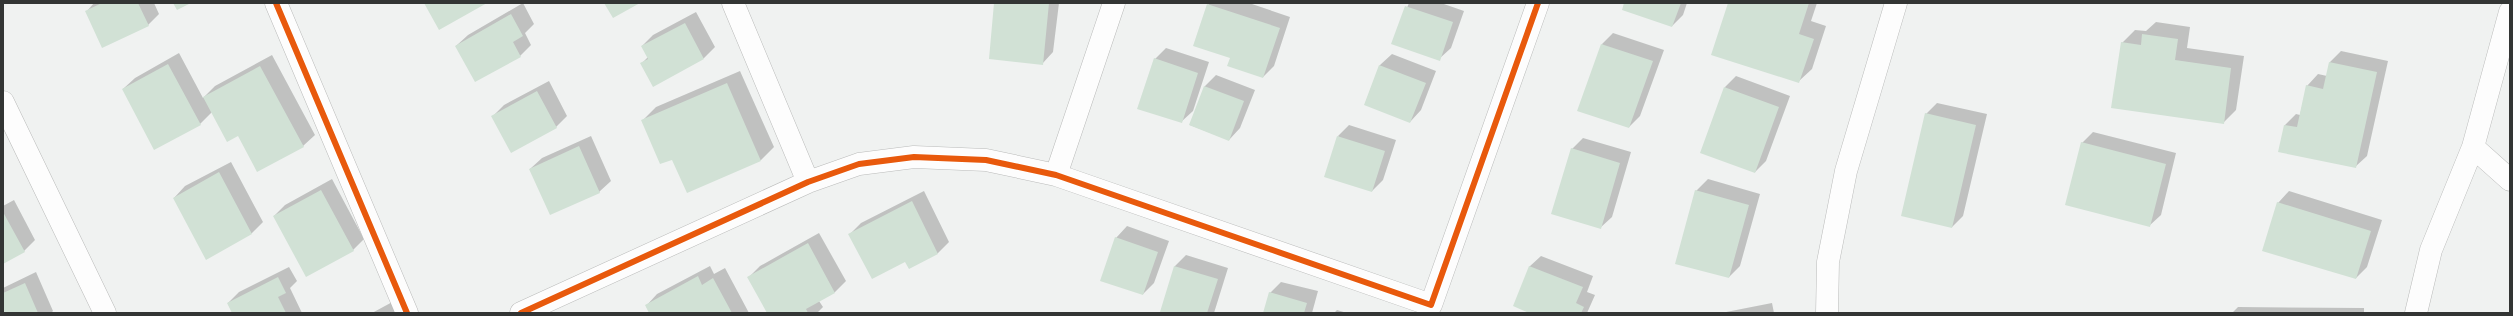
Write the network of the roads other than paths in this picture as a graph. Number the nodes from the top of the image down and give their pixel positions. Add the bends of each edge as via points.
1 (276, 3) edge
2 (733, 3) edge
3 (1114, 3) edge
4 (1538, 3) edge
5 (1896, 3) edge
6 (2510, 12) edge
7 (3, 102) edge
8 (2473, 147) junction
9 (1056, 175) junction
10 (2510, 180) edge
11 (808, 182) junction
12 (1430, 309) edge
13 (105, 313) edge
14 (407, 313) edge
15 (520, 313) edge
16 (1827, 313) edge
17 (2416, 313) edge

1 - 14 street
2 - 11 street
3 - 9 street
4 - 12 street
5 - 16 street via 1846,171 1828,262
6 - 8 street
7 - 13 street
8 - 10 street
8 - 17 street via 2430,250
9 - 11 street via 986,160 914,157 859,164
9 - 12 street
11 - 15 street

